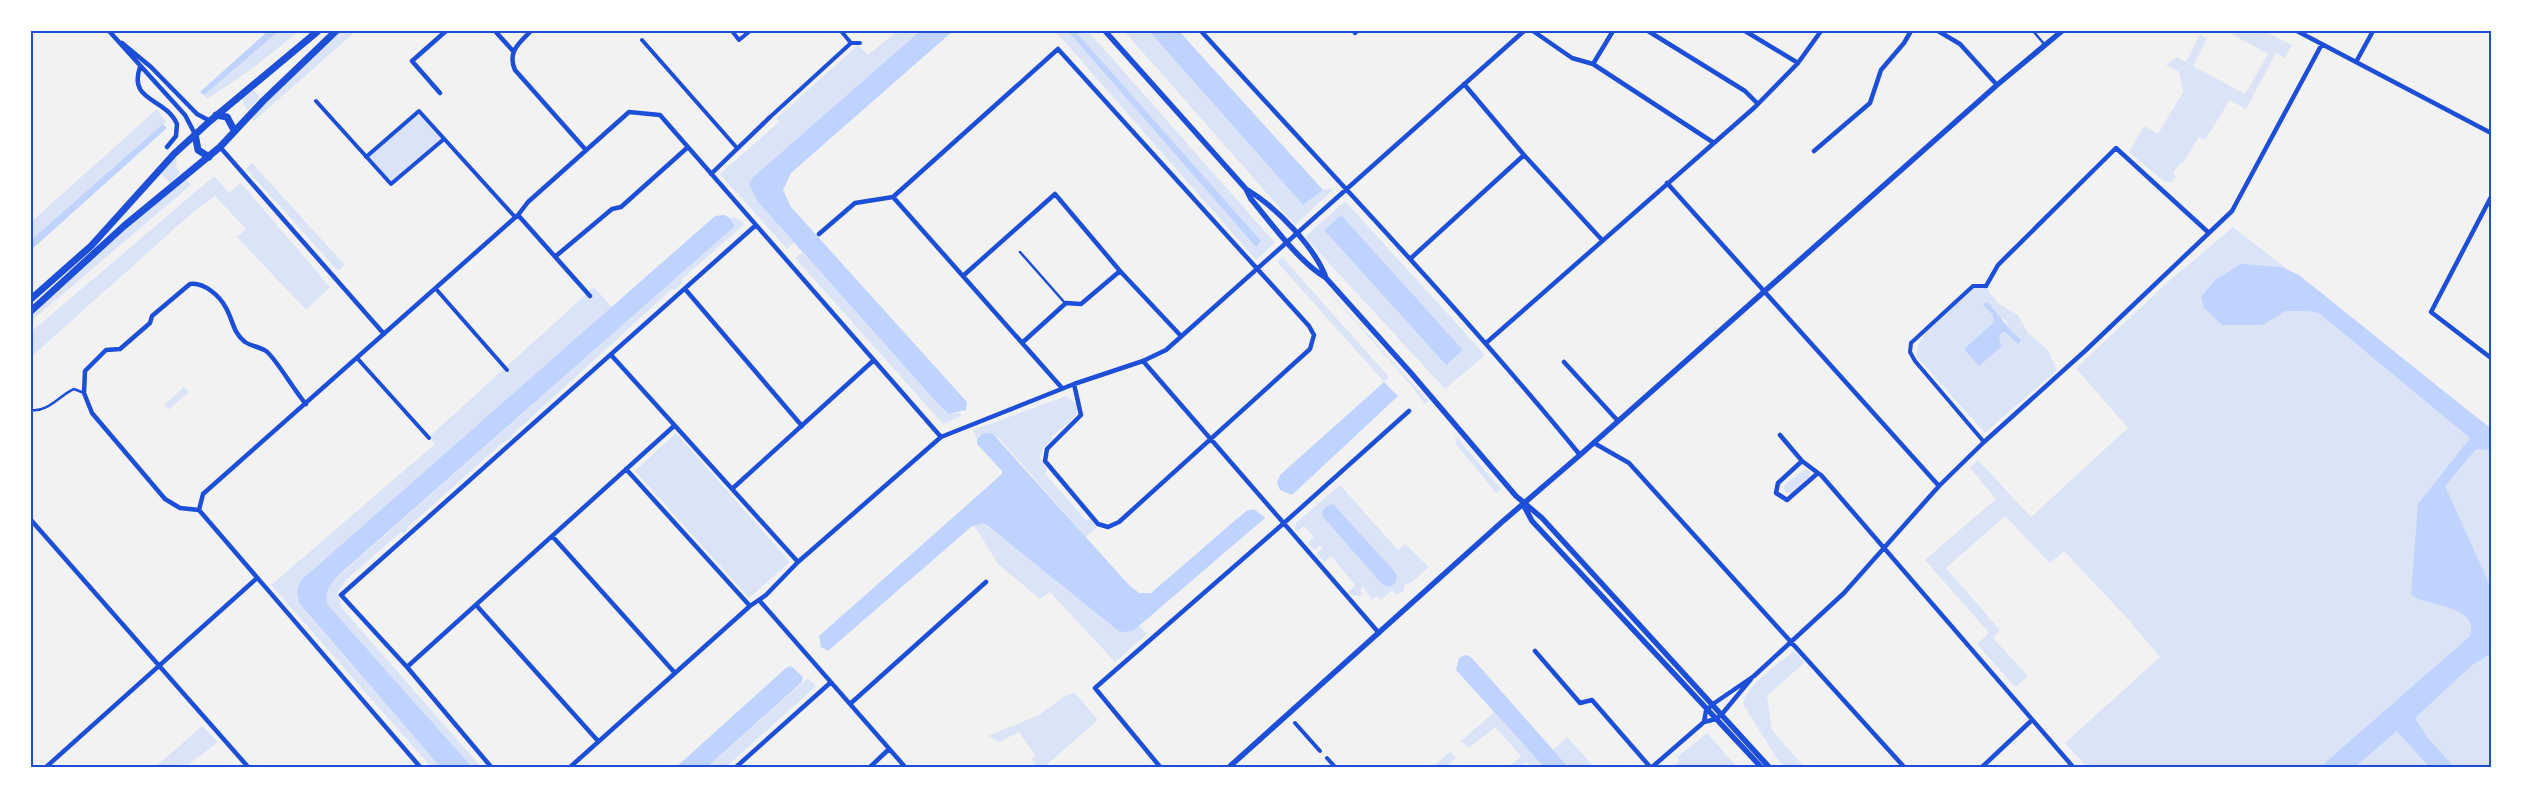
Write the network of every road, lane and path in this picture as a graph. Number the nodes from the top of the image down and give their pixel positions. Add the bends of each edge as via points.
1 (109, 31) edge
2 (318, 31) edge
3 (336, 31) edge
4 (446, 31) edge
5 (495, 31) edge
6 (532, 31) edge
7 (732, 31) edge
8 (750, 31) edge
9 (841, 31) edge
10 (1105, 31) edge
11 (1201, 31) edge
12 (1524, 31) edge
13 (1532, 31) edge
14 (1613, 31) edge
15 (1648, 31) edge
16 (1745, 31) edge
17 (1822, 31) edge
18 (1911, 31) edge
19 (1938, 31) edge
20 (2033, 31) edge
21 (2062, 31) edge
22 (2297, 31) edge
23 (2373, 31) edge
24 (113, 36) junction
25 (642, 40) dead end
26 (851, 43) junction
27 (860, 43) dead end
28 (2322, 44) junction
29 (2046, 45) junction
30 (513, 51) junction
31 (2356, 62) junction
32 (1798, 63) junction
33 (1593, 64) junction
34 (140, 67) junction
35 (1464, 84) junction
36 (1997, 86) junction
37 (440, 93) dead end
38 (316, 101) dead end
39 (1758, 104) junction
40 (213, 118) junction
41 (769, 118) joint
42 (234, 130) junction
43 (2491, 133) edge
44 (195, 134) junction
45 (444, 139) junction
46 (1714, 144) junction
47 (167, 147) dead end
48 (220, 147) junction
49 (688, 147) junction
50 (737, 148) junction
51 (585, 149) junction
52 (1814, 151) dead end
53 (1524, 155) junction
54 (209, 156) junction
55 (366, 156) junction
56 (711, 174) junction
57 (1667, 183) junction
58 (1246, 189) junction
59 (1348, 189) junction
60 (893, 196) junction
61 (2491, 197) edge
62 (517, 216) junction
63 (756, 225) junction
64 (2209, 233) junction
65 (819, 234) dead end
66 (1296, 235) junction
67 (1602, 240) junction
68 (1288, 242) junction
69 (1020, 252) dead end
70 (556, 256) junction
71 (1410, 259) junction
72 (1258, 268) junction
73 (1120, 271) junction
74 (964, 275) junction
75 (1326, 278) junction
76 (1986, 286) joint
77 (436, 289) junction
78 (685, 289) junction
79 (1766, 291) junction
80 (590, 296) dead end
81 (31, 299) edge
82 (1066, 303) junction
83 (31, 310) edge
84 (384, 334) junction
85 (1181, 336) junction
86 (1023, 342) junction
87 (1486, 344) junction
88 (612, 356) junction
89 (357, 358) junction
90 (2491, 358) edge
91 (874, 360) junction
92 (1143, 361) junction
93 (1564, 362) dead end
94 (507, 370) dead end
95 (1074, 384) junction
96 (1062, 388) junction
97 (84, 393) junction
98 (306, 404) junction
99 (31, 410) edge
100 (1409, 411) dead end
101 (1618, 421) junction
102 (674, 426) junction
103 (802, 426) junction
104 (1780, 435) dead end
105 (941, 437) junction
106 (429, 438) dead end
107 (1211, 439) junction
108 (1984, 442) junction
109 (1594, 443) junction
110 (1580, 455) junction
111 (1802, 461) junction
112 (626, 469) junction
113 (1818, 473) junction
114 (1939, 486) junction
115 (732, 489) junction
116 (1523, 504) junction
117 (199, 510) junction
118 (31, 520) edge
119 (1284, 523) junction
120 (553, 537) junction
121 (1884, 547) junction
122 (798, 562) junction
123 (256, 579) junction
124 (986, 582) dead end
125 (759, 600) junction
126 (477, 606) junction
127 (750, 606) junction
128 (1379, 633) junction
129 (1793, 642) junction
130 (1535, 651) dead end
131 (159, 665) junction
132 (407, 668) junction
133 (675, 673) junction
134 (1754, 676) junction
135 (830, 683) junction
136 (850, 704) junction
137 (1711, 707) junction
138 (1720, 716) junction
139 (2032, 720) junction
140 (1704, 722) junction
141 (1295, 723) dead end
142 (598, 741) junction
143 (889, 749) junction
144 (1320, 751) dead end
145 (1327, 758) dead end
146 (45, 768) edge
147 (249, 768) edge
148 (421, 768) edge
149 (492, 768) edge
150 (569, 768) edge
151 (735, 768) edge
152 (869, 768) edge
153 (906, 768) edge
154 (1161, 768) edge
155 (1228, 768) edge
156 (1336, 768) edge
157 (1651, 768) edge
158 (1762, 768) edge
159 (1770, 768) edge
160 (1905, 768) edge
161 (1981, 768) edge
162 (2074, 768) edge

1 - 24 street
2 - 40 main road
3 - 42 main road
4 - 37 street via 412,61
5 - 30 street
6 - 30 street
7 - 8 street via 739,40
9 - 26 street
10 - 58 street
11 - 59 street
12 - 35 street
13 - 33 street via 1572,58
14 - 33 street
15 - 39 street via 1745,91
16 - 32 street
17 - 32 street
18 - 52 street via 1882,70 1870,103
19 - 36 street via 1960,44
20 - 29 lane
21 - 29 street
22 - 28 street
23 - 31 street
24 - 34 street
24 - 40 street via 151,67 198,114
25 - 50 street
26 - 27 street
26 - 41 street
28 - 31 street
28 - 64 street via 2232,211
29 - 36 street
30 - 51 street via 515,70
31 - 43 street
32 - 39 street
33 - 46 street
34 - 44 street via 185,116
34 - 47 street via 136,80 138,89 161,105 177,124 174,138
35 - 53 street
35 - 59 street
36 - 79 street
38 - 55 street
39 - 46 street
40 - 42 main road via 227,117
40 - 44 main road
41 - 50 street
42 - 48 main road
44 - 54 main road via 198,150
44 - 81 main road via 91,246
45 - 55 street via 419,111
45 - 55 street via 391,184
45 - 62 street
46 - 57 street
48 - 54 main road
48 - 84 street
49 - 51 street via 660,115 629,112
49 - 56 street
49 - 70 street via 621,207 612,210
50 - 56 street
51 - 62 street
53 - 67 street
53 - 71 street
54 - 83 main road via 124,226
56 - 63 street
57 - 67 street
57 - 79 street
58 - 66 street via 1281,217
58 - 68 street via 1250,199
59 - 66 street
59 - 71 street
60 - 65 street via 855,203
60 - 72 street via 1058,49
60 - 74 street
61 - 90 street via 2431,312
62 - 70 street
62 - 77 street
63 - 78 street
63 - 91 street
64 - 76 street via 2116,148 1998,265
64 - 108 street
66 - 68 street
66 - 75 street via 1322,266
67 - 87 street
68 - 72 street
68 - 75 street
69 - 82 lane
70 - 80 street
71 - 87 street
72 - 85 street
72 - 107 street via 1310,326 1314,336 1310,348
73 - 74 street via 1055,194
73 - 82 street via 1081,304
73 - 85 street
74 - 86 street
75 - 116 street
76 - 108 street via 1973,286 1911,344 1910,352
77 - 84 street
77 - 94 street
78 - 88 street
78 - 103 street
79 - 101 street
79 - 114 street
82 - 86 street
84 - 89 street
85 - 92 street via 1166,350
86 - 96 street
87 - 110 street
88 - 102 street
88 - 132 street via 341,594
89 - 98 street
89 - 106 street
91 - 103 street
91 - 105 street
92 - 95 street
92 - 107 street
93 - 101 street
95 - 96 street
95 - 107 street via 1081,415 1047,449 1045,461 1098,524 1119,522
96 - 105 street
97 - 98 street via 84,372 106,350 120,348 150,323 152,316 190,284 197,283 207,287 226,307 232,326 245,342 268,352
97 - 99 lane via 74,389 61,394 43,410
97 - 117 street via 92,413 165,499 180,508
98 - 117 street via 203,494
100 - 119 street
101 - 109 street
102 - 112 street
102 - 115 street
103 - 115 street
104 - 111 street
105 - 122 street
107 - 119 street
108 - 114 street
109 - 110 street
109 - 129 street via 1629,463
110 - 116 street
111 - 113 street
111 - 113 street via 1778,483 1776,493 1787,500
112 - 120 street
112 - 127 street
113 - 121 street
114 - 121 street
115 - 122 street
116 - 128 street
116 - 137 street via 1538,514
116 - 137 street via 1532,521
117 - 123 street
118 - 131 street
119 - 128 street
119 - 154 street via 1095,688
120 - 126 street
120 - 133 street
121 - 129 street via 1844,593
121 - 139 street
122 - 125 street
123 - 131 street
123 - 148 street
124 - 136 street
125 - 127 street
125 - 135 street
126 - 132 street
126 - 142 street
127 - 133 street
128 - 155 street
129 - 134 street
129 - 160 street
130 - 157 street via 1580,704 1592,700
131 - 146 street
131 - 147 street
132 - 149 street
133 - 142 street
134 - 137 street
134 - 138 street
135 - 136 street
135 - 151 street
136 - 143 street
137 - 138 street
137 - 140 street
138 - 140 street
138 - 158 street
138 - 159 street
139 - 161 street
139 - 162 street
140 - 157 street
141 - 144 street
142 - 150 street
143 - 152 street
143 - 153 street
145 - 156 street

